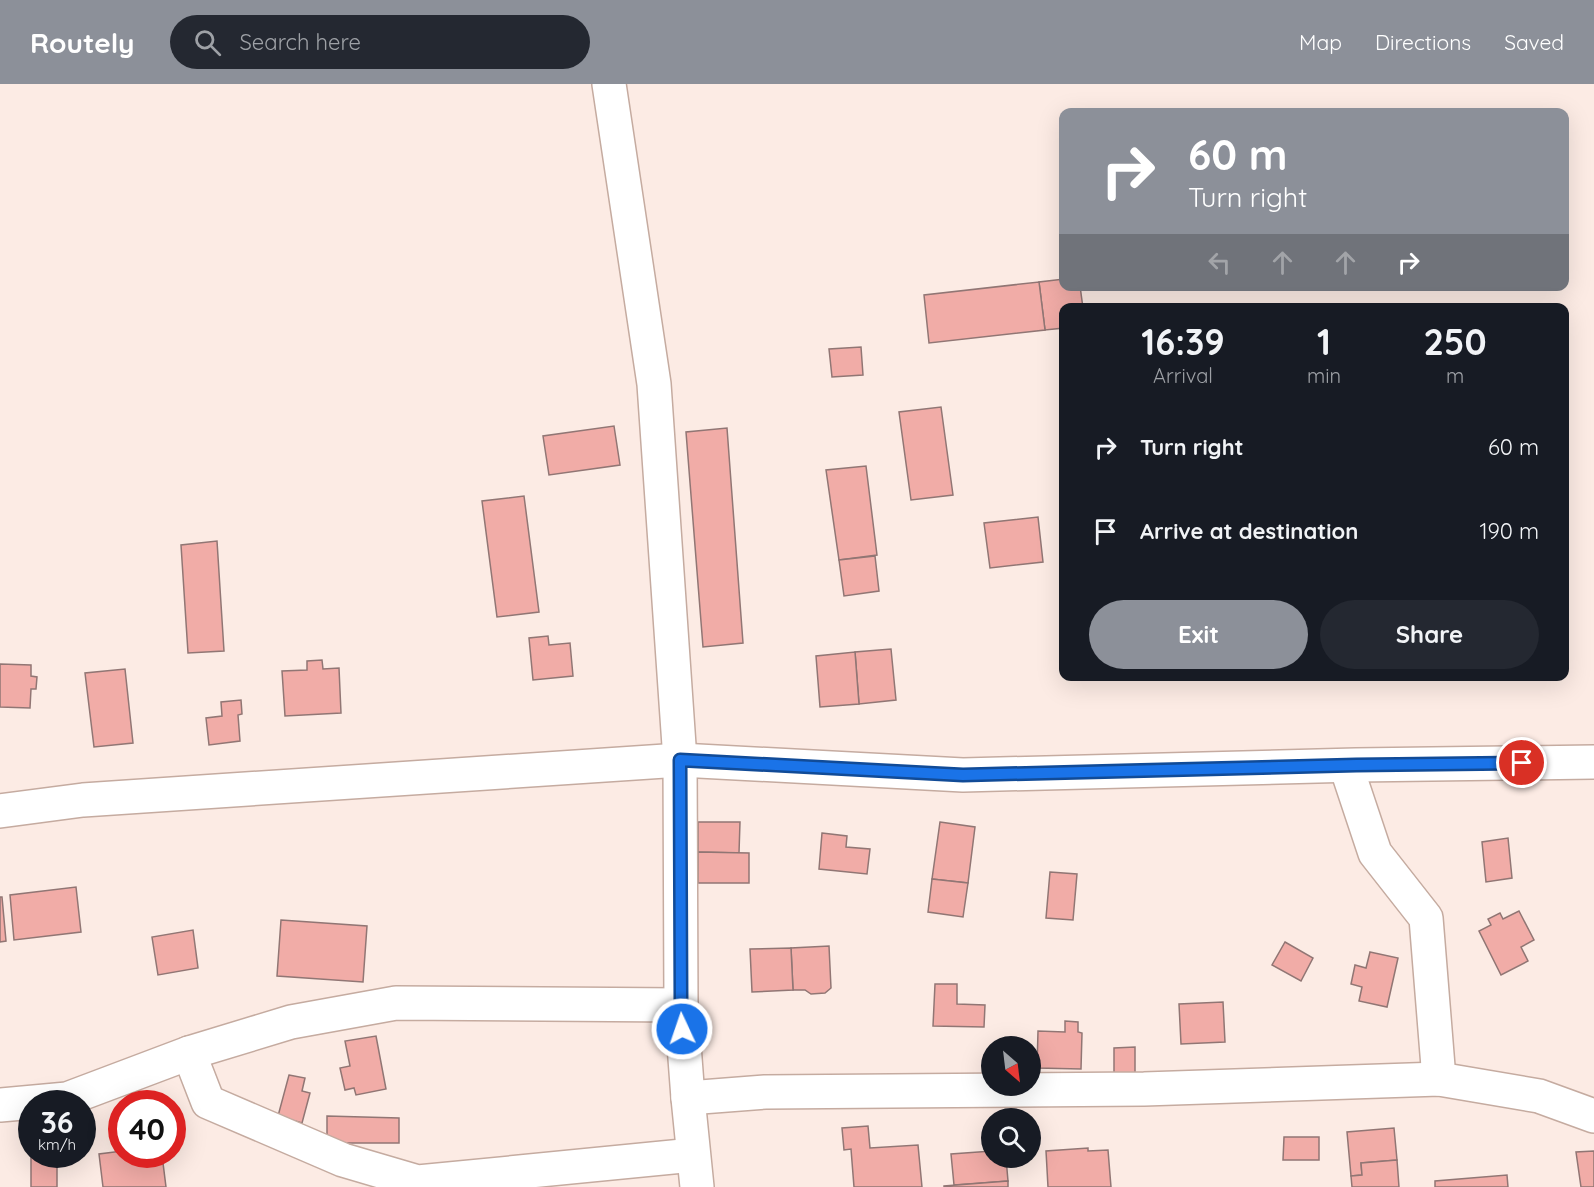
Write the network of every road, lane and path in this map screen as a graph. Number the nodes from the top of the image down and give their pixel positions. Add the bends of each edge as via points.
1 (609, 84) edge
2 (680, 760) junction
3 (1594, 762) edge
4 (1346, 766) junction
5 (0, 811) edge
6 (681, 1005) junction
7 (189, 1053) junction
8 (1439, 1079) junction
9 (688, 1098) junction
10 (0, 1105) edge
11 (1594, 1116) edge
12 (695, 1171) edge

1 - 2 street via 654,384
2 - 4 street via 963,775
2 - 5 street via 83,800
2 - 6 street
3 - 4 street
4 - 8 street via 1375,853 1426,918
6 - 7 street via 396,1003 291,1022
6 - 9 street
7 - 10 street via 67,1099
7 - 12 street via 208,1102 343,1160 418,1182
8 - 9 street via 1144,1089 765,1092
8 - 11 street via 1539,1096
9 - 12 street

